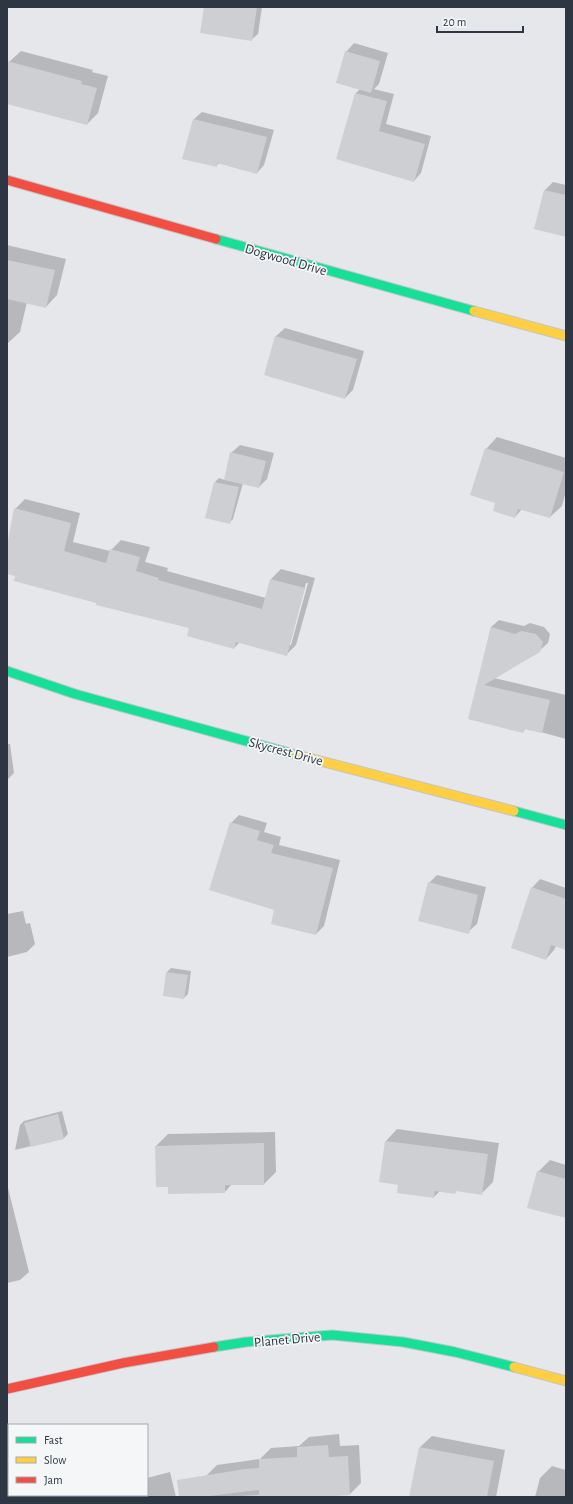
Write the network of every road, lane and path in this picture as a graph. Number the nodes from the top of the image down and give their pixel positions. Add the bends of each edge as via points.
1 (7, 180) edge
2 (566, 336) edge
3 (7, 672) edge
4 (566, 825) edge
5 (566, 1381) edge
6 (7, 1389) edge

1 - 2 street, Dogwood Drive
3 - 4 street, Skycrest Drive via 68,692
5 - 6 street, Planet Drive via 455,1352 402,1342 332,1335 246,1342 130,1361

